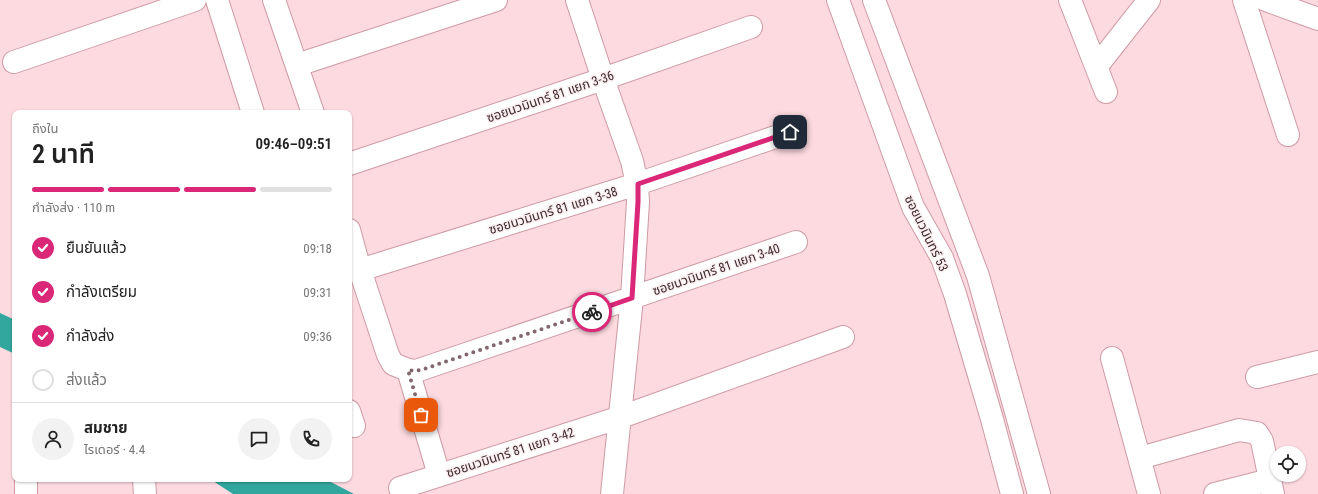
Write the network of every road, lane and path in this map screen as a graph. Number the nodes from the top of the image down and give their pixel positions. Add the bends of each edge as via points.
1 (195, 0) edge
2 (217, 0) edge
3 (274, 0) edge
4 (496, 0) edge
5 (577, 0) edge
6 (838, 0) edge
7 (874, 0) edge
8 (1070, 0) edge
9 (1149, 0) edge
10 (1244, 0) edge
11 (1266, 0) edge
12 (1318, 19) edge
13 (751, 27) dead end
14 (14, 62) dead end
15 (297, 65) junction
16 (1097, 66) junction
17 (603, 79) junction
18 (1106, 92) dead end
19 (252, 110) edge
20 (312, 110) edge
21 (790, 132) dead end
22 (1288, 135) dead end
23 (352, 163) edge
24 (638, 184) junction
25 (352, 241) edge
26 (796, 242) dead end
27 (360, 270) junction
28 (632, 298) junction
29 (843, 337) dead end
30 (1112, 358) dead end
31 (1318, 362) edge
32 (408, 370) junction
33 (1257, 377) dead end
34 (621, 417) junction
35 (1140, 458) junction
36 (439, 475) junction
37 (26, 482) edge
38 (144, 482) edge
39 (1272, 487) edge
40 (400, 488) dead end
41 (26, 494) edge
42 (144, 494) edge
43 (612, 494) edge
44 (1012, 494) edge
45 (1039, 494) edge
46 (1149, 494) edge
47 (1215, 494) edge

1 - 14 street
2 - 19 street
3 - 15 street
4 - 15 street
5 - 17 street
6 - 44 street, ซอยนวมินทร์ 53 via 913,207 942,258 955,294
7 - 45 street via 978,276
8 - 16 street
9 - 16 street
10 - 22 street
11 - 12 street
13 - 17 street, ซอยนวมินทร์ 81 แยก 3-36
15 - 20 street
16 - 18 street
17 - 23 street, ซอยนวมินทร์ 81 แยก 3-36
17 - 24 street
21 - 24 street, ซอยนวมินทร์ 81 แยก 3-38
24 - 27 street, ซอยนวมินทร์ 81 แยก 3-38
24 - 28 street
25 - 27 street
26 - 28 street, ซอยนวมินทร์ 81 แยก 3-40
27 - 32 street via 388,355 393,364
28 - 32 street, ซอยนวมินทร์ 81 แยก 3-40 via 424,369
28 - 34 street
29 - 34 street, ซอยนวมินทร์ 81 แยก 3-42
30 - 35 street
31 - 33 street
32 - 36 street
34 - 36 street, ซอยนวมินทร์ 81 แยก 3-42
34 - 43 street
35 - 39 street via 1239,430 1248,431 1257,433 1262,441
35 - 46 street
36 - 40 street, ซอยนวมินทร์ 81 แยก 3-42
37 - 41 street
38 - 42 street
39 - 47 street

